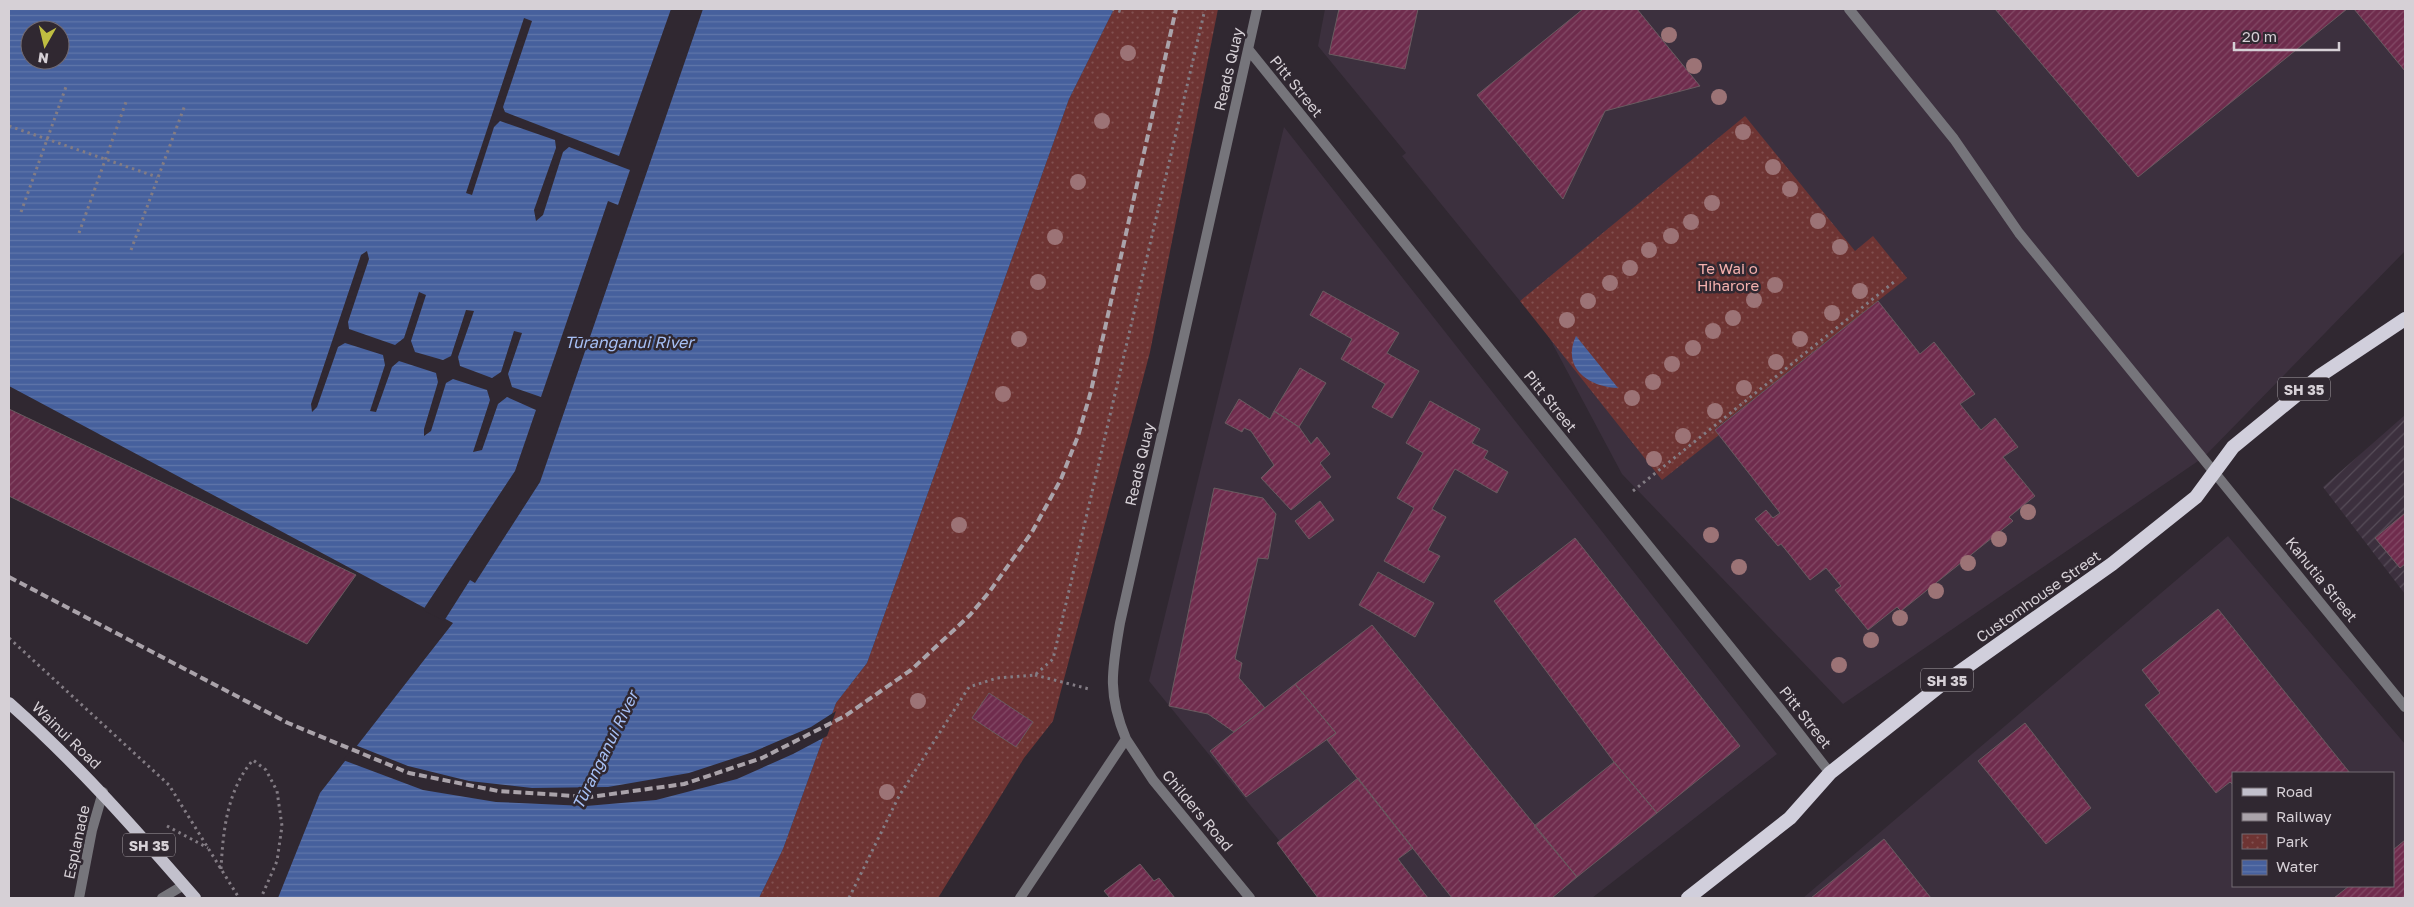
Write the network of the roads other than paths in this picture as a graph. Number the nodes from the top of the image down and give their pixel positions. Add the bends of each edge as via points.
1 (1257, 9) edge
2 (1849, 9) edge
3 (1248, 50) junction
4 (2405, 319) edge
5 (2214, 472) junction
6 (9, 703) edge
7 (2405, 707) edge
8 (1126, 738) junction
9 (1830, 773) junction
10 (103, 792) junction
11 (184, 885) junction
12 (79, 898) edge
13 (162, 898) edge
14 (195, 898) edge
15 (1020, 898) edge
16 (1250, 898) edge
17 (1688, 898) edge

1 - 3 street, Reads Quay
2 - 5 street, Kahutia Street via 1954,139 2019,233
3 - 8 street, Reads Quay via 1129,576 1114,658 1112,695
3 - 9 street, Pitt Street
4 - 5 highway, Customhouse Street / SH 35 via 2314,381 2233,447
5 - 7 street, Kahutia Street
5 - 9 highway, Customhouse Street / SH 35 via 2196,496 2112,564 1941,685
6 - 10 main road, Wainui Road / SH 35
8 - 15 street
8 - 16 street, Childers Road via 1153,780
9 - 17 highway, Customhouse Street / SH 35 via 1790,818
10 - 11 main road, SH 35
10 - 12 street, Esplanade
11 - 13 street
11 - 14 main road, SH 35

